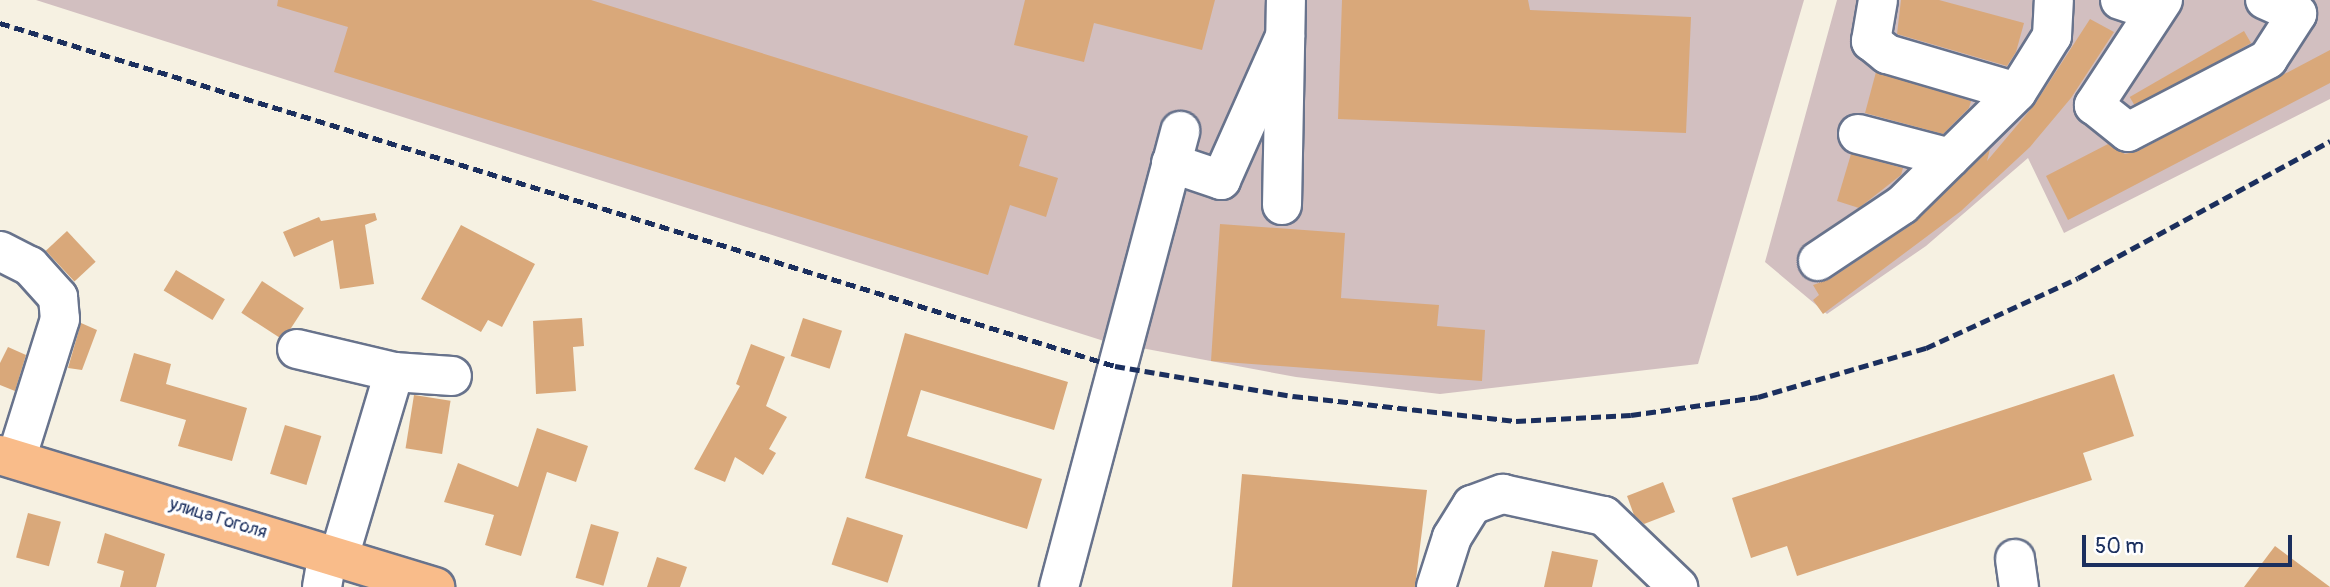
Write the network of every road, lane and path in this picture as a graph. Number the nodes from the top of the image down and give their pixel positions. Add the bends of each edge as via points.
1 (1878, 0) edge
2 (2054, 0) edge
3 (2265, 0) edge
4 (2145, 4) edge
5 (1285, 18) edge
6 (2017, 92) junction
7 (1858, 134) dead end
8 (1950, 158) junction
9 (1282, 205) dead end
10 (0, 251) edge
11 (1818, 261) dead end
12 (297, 348) dead end
13 (394, 372) junction
14 (452, 376) dead end
15 (8, 457) edge
16 (330, 566) edge
17 (435, 587) edge
18 (1059, 587) edge
19 (1436, 587) edge
20 (1678, 587) edge

1 - 6 street via 1871,41 1887,54
2 - 6 street via 2052,36
3 - 4 street via 2297,14 2268,60 2128,132 2094,105
5 - 9 street
5 - 18 street via 1221,180 1175,147
6 - 8 street
7 - 8 street
8 - 11 street via 1902,205
10 - 15 street via 30,266 58,298 60,319
12 - 13 street
13 - 14 street
13 - 16 street
15 - 16 main road, улица Гоголя
16 - 17 main road, улица Гоголя
19 - 20 street via 1452,537 1472,505 1503,494 1604,516

